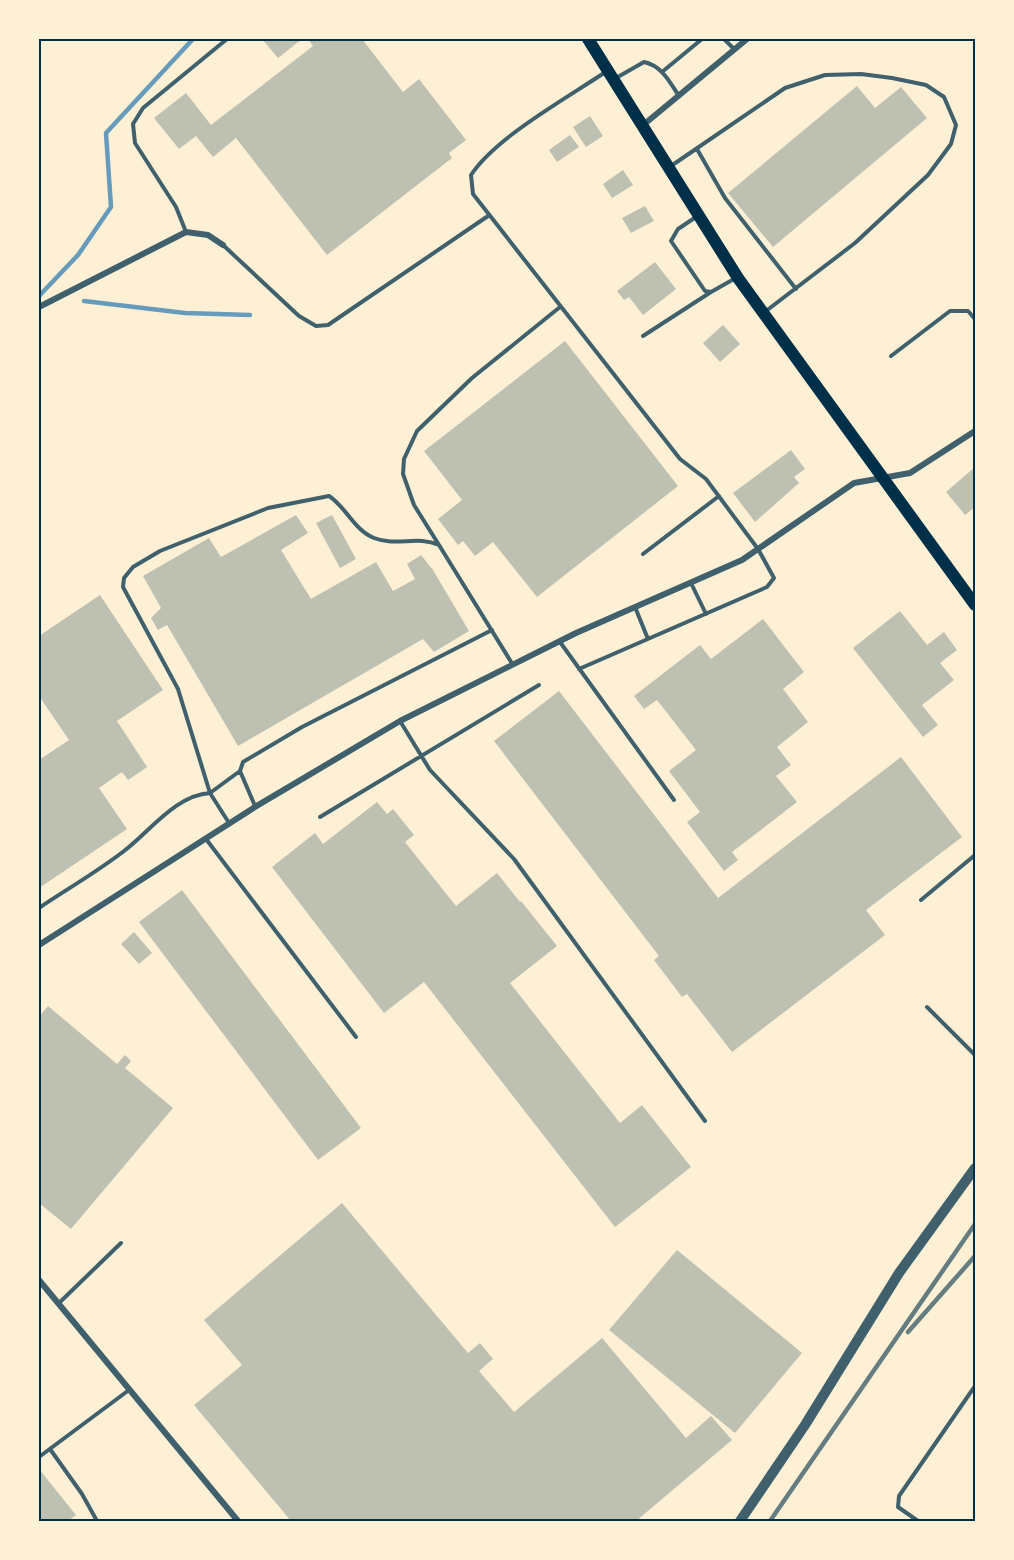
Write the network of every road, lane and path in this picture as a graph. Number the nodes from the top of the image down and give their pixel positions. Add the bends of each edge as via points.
1 (227, 39) edge
2 (588, 39) edge
3 (702, 39) edge
4 (724, 39) edge
5 (747, 39) edge
6 (734, 50) junction
7 (662, 72) junction
8 (610, 75) junction
9 (679, 96) junction
10 (642, 127) junction
11 (696, 149) junction
12 (668, 169) junction
13 (488, 216) junction
14 (698, 216) junction
15 (186, 232) junction
16 (223, 244) joint
17 (738, 278) junction
18 (796, 289) junction
19 (711, 292) junction
20 (39, 307) edge
21 (560, 307) junction
22 (763, 314) junction
23 (975, 319) edge
24 (643, 336) dead end
25 (891, 356) dead end
26 (975, 431) edge
27 (882, 478) junction
28 (719, 496) junction
29 (439, 545) junction
30 (758, 549) junction
31 (643, 554) dead end
32 (691, 583) junction
33 (975, 605) edge
34 (635, 607) junction
35 (706, 614) junction
36 (492, 630) junction
37 (648, 639) junction
38 (560, 642) junction
39 (513, 665) junction
40 (579, 669) junction
41 (539, 686) dead end
42 (400, 722) junction
43 (422, 757) junction
44 (240, 771) junction
45 (210, 793) junction
46 (674, 800) dead end
47 (255, 807) junction
48 (320, 817) dead end
49 (229, 823) junction
50 (205, 838) junction
51 (975, 855) edge
52 (921, 900) dead end
53 (39, 908) edge
54 (39, 945) edge
55 (927, 1007) dead end
56 (356, 1036) dead end
57 (975, 1056) edge
58 (705, 1121) dead end
59 (975, 1168) edge
60 (121, 1243) dead end
61 (39, 1280) edge
62 (58, 1304) junction
63 (975, 1386) edge
64 (129, 1389) junction
65 (50, 1449) junction
66 (39, 1457) edge
67 (97, 1521) edge
68 (238, 1521) edge
69 (740, 1521) edge
70 (918, 1521) edge

1 - 15 lane via 143,108 133,124 135,143 176,207
2 - 8 main road
3 - 7 lane
4 - 6 lane
5 - 6 street
6 - 9 street
7 - 8 lane via 644,62
7 - 9 lane
8 - 10 main road
8 - 13 lane via 497,146 480,161 471,175 473,194
9 - 10 street
10 - 12 main road
11 - 12 lane
11 - 18 lane via 725,198
11 - 18 lane via 785,88 825,75 892,78 926,85 944,97 956,125 951,144 934,167 855,243
12 - 14 main road
13 - 16 lane via 328,325 316,326 299,316
13 - 21 lane
14 - 17 main road
14 - 19 lane via 678,229 671,241 705,291
15 - 16 street via 208,234
15 - 20 street
17 - 19 lane
17 - 22 main road
18 - 22 lane
19 - 24 lane
21 - 28 lane via 680,459 706,479
21 - 29 lane via 472,378 417,431 404,459 403,474 414,506
22 - 27 main road
23 - 25 lane via 968,311 950,311
26 - 27 street via 910,473
27 - 30 street via 854,483
27 - 33 main road
28 - 30 lane
28 - 31 lane
29 - 36 lane
29 - 45 lane via 413,539 398,544 371,537 329,496 268,508 160,551 133,567 124,578 123,587 178,689
30 - 32 street
30 - 35 lane via 774,579 766,587
32 - 34 street
32 - 35 lane
34 - 37 lane
34 - 38 street
35 - 37 lane
36 - 39 lane
36 - 44 lane via 302,727 243,762
37 - 40 lane
38 - 39 street
38 - 40 lane
39 - 42 street
40 - 46 lane
41 - 43 lane
42 - 43 lane
42 - 47 street
43 - 48 lane
43 - 58 lane via 514,859
44 - 45 lane
44 - 47 lane
45 - 49 lane
45 - 53 lane via 194,794 126,850
47 - 49 street
49 - 50 street
50 - 54 street
50 - 56 lane
51 - 52 lane
55 - 57 lane
59 - 69 street via 899,1274
60 - 62 lane
61 - 62 street
62 - 64 street
63 - 70 lane via 899,1496 898,1507
64 - 65 lane
64 - 68 street
65 - 66 lane
65 - 67 lane

